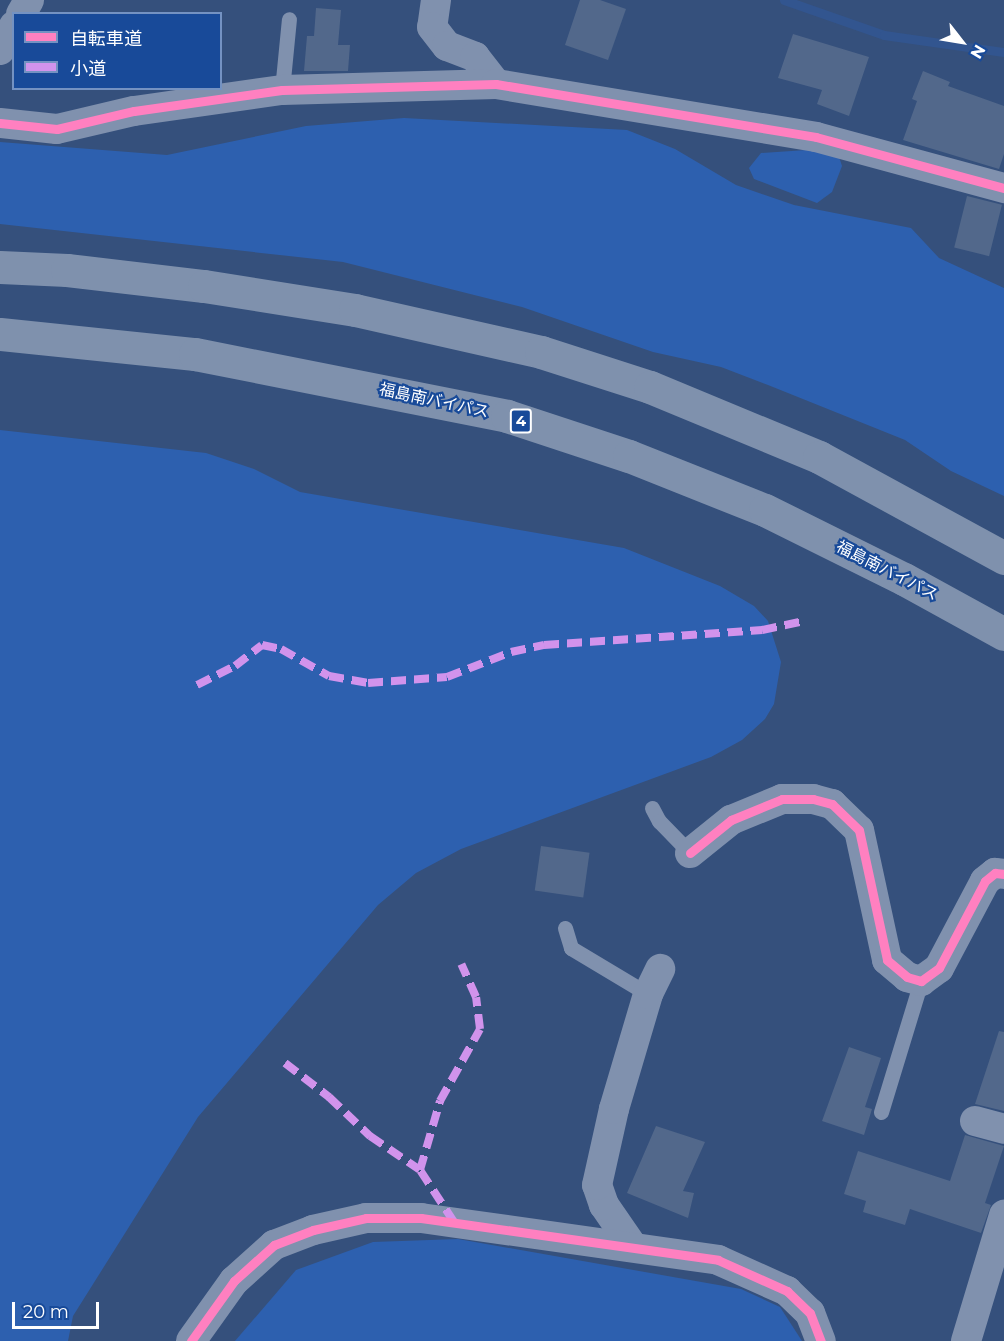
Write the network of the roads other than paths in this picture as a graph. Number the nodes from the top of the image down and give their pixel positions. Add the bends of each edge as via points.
1 (436, 0) edge
2 (289, 19) dead end
3 (12, 29) edge
4 (0, 50) edge
5 (496, 84) junction
6 (282, 90) junction
7 (0, 123) edge
8 (1004, 188) edge
9 (0, 267) edge
10 (0, 334) edge
11 (1004, 558) edge
12 (1004, 634) edge
13 (652, 808) dead end
14 (690, 853) joint
15 (1004, 874) edge
16 (565, 928) dead end
17 (921, 981) junction
18 (654, 982) joint
19 (881, 1112) dead end
20 (975, 1121) dead end
21 (1004, 1129) edge
22 (1004, 1215) edge
23 (633, 1247) junction
24 (191, 1341) edge
25 (821, 1341) edge
26 (966, 1341) edge

1 - 5 street via 432,27 447,46 475,57
2 - 6 lane
3 - 4 street
5 - 6 street
5 - 8 street via 816,137
6 - 7 street via 134,111 57,129
9 - 11 highway via 67,270 355,310 540,352 650,387 819,457
10 - 12 highway, 福島南バイパス / 4 via 195,354 507,416 629,456 765,510
13 - 14 lane via 659,821
14 - 17 street via 731,820 782,799 813,799 832,804 859,830 887,960 907,977
15 - 17 street via 994,873 985,880 939,968
16 - 18 lane via 570,948
17 - 19 lane
18 - 23 street via 602,1153 597,1185 604,1205
20 - 21 street
22 - 26 street
23 - 24 street via 421,1218 366,1218 313,1230 274,1245 234,1281
23 - 25 street via 718,1260 761,1276 787,1291 810,1313

